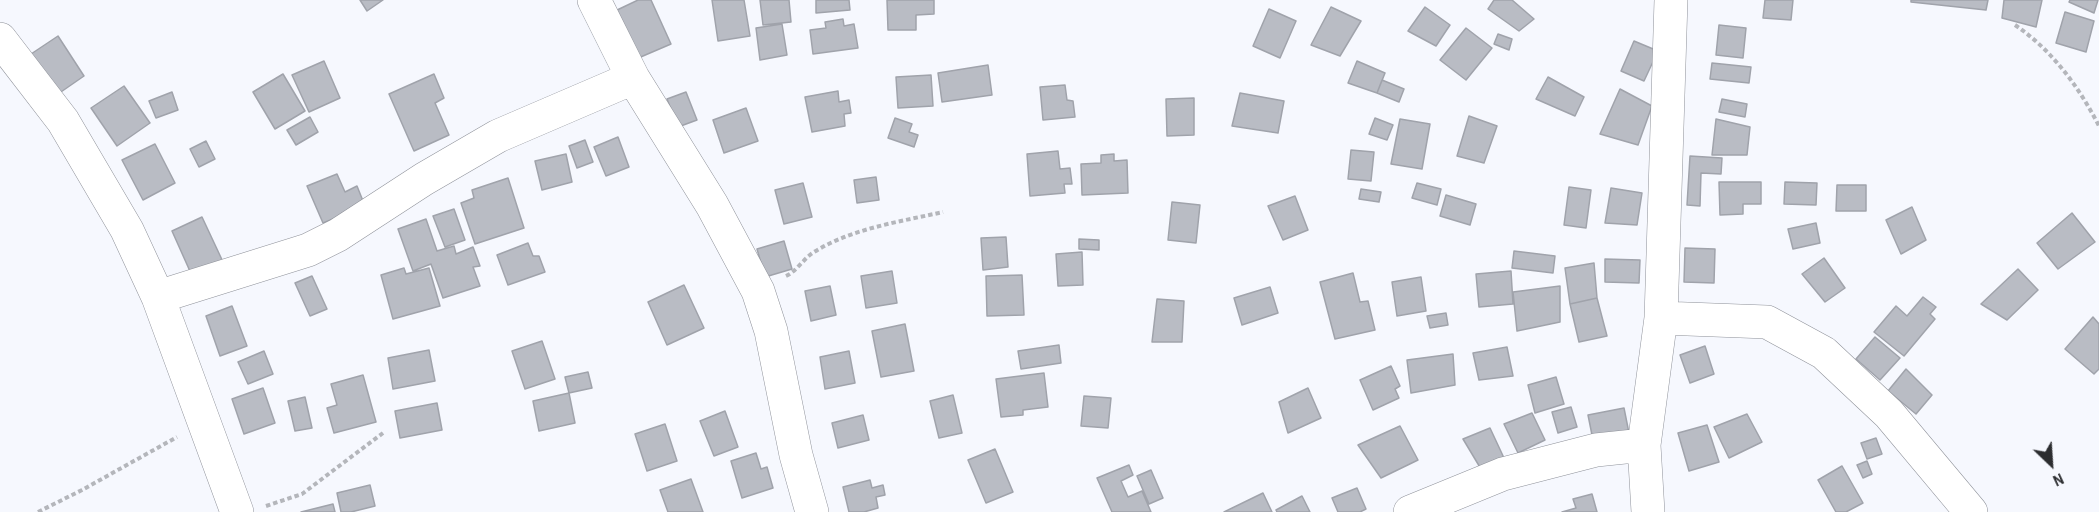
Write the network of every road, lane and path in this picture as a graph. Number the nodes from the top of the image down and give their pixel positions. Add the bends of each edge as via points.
1 (594, 0) edge
2 (1671, 0) edge
3 (2014, 25) dead end
4 (0, 39) edge
5 (633, 78) junction
6 (2099, 126) edge
7 (943, 212) dead end
8 (758, 291) junction
9 (158, 297) junction
10 (1660, 318) junction
11 (205, 421) junction
12 (383, 433) dead end
13 (1644, 445) junction
14 (248, 510) edge
15 (38, 512) edge
16 (812, 512) edge
17 (1410, 512) edge
18 (1648, 512) edge
19 (1971, 512) edge

1 - 5 street
2 - 10 street
3 - 6 path via 2037,40 2066,74
4 - 9 street via 63,122 127,230
5 - 8 street via 712,205
5 - 9 street via 498,136 308,250
7 - 8 path via 850,235 811,253 791,273
8 - 16 street via 771,331 796,455
9 - 11 street
10 - 13 street
10 - 19 street via 1767,322 1824,353 1889,414
11 - 14 street
11 - 15 path
12 - 14 path via 302,494
13 - 17 street via 1596,450 1503,474
13 - 18 street

